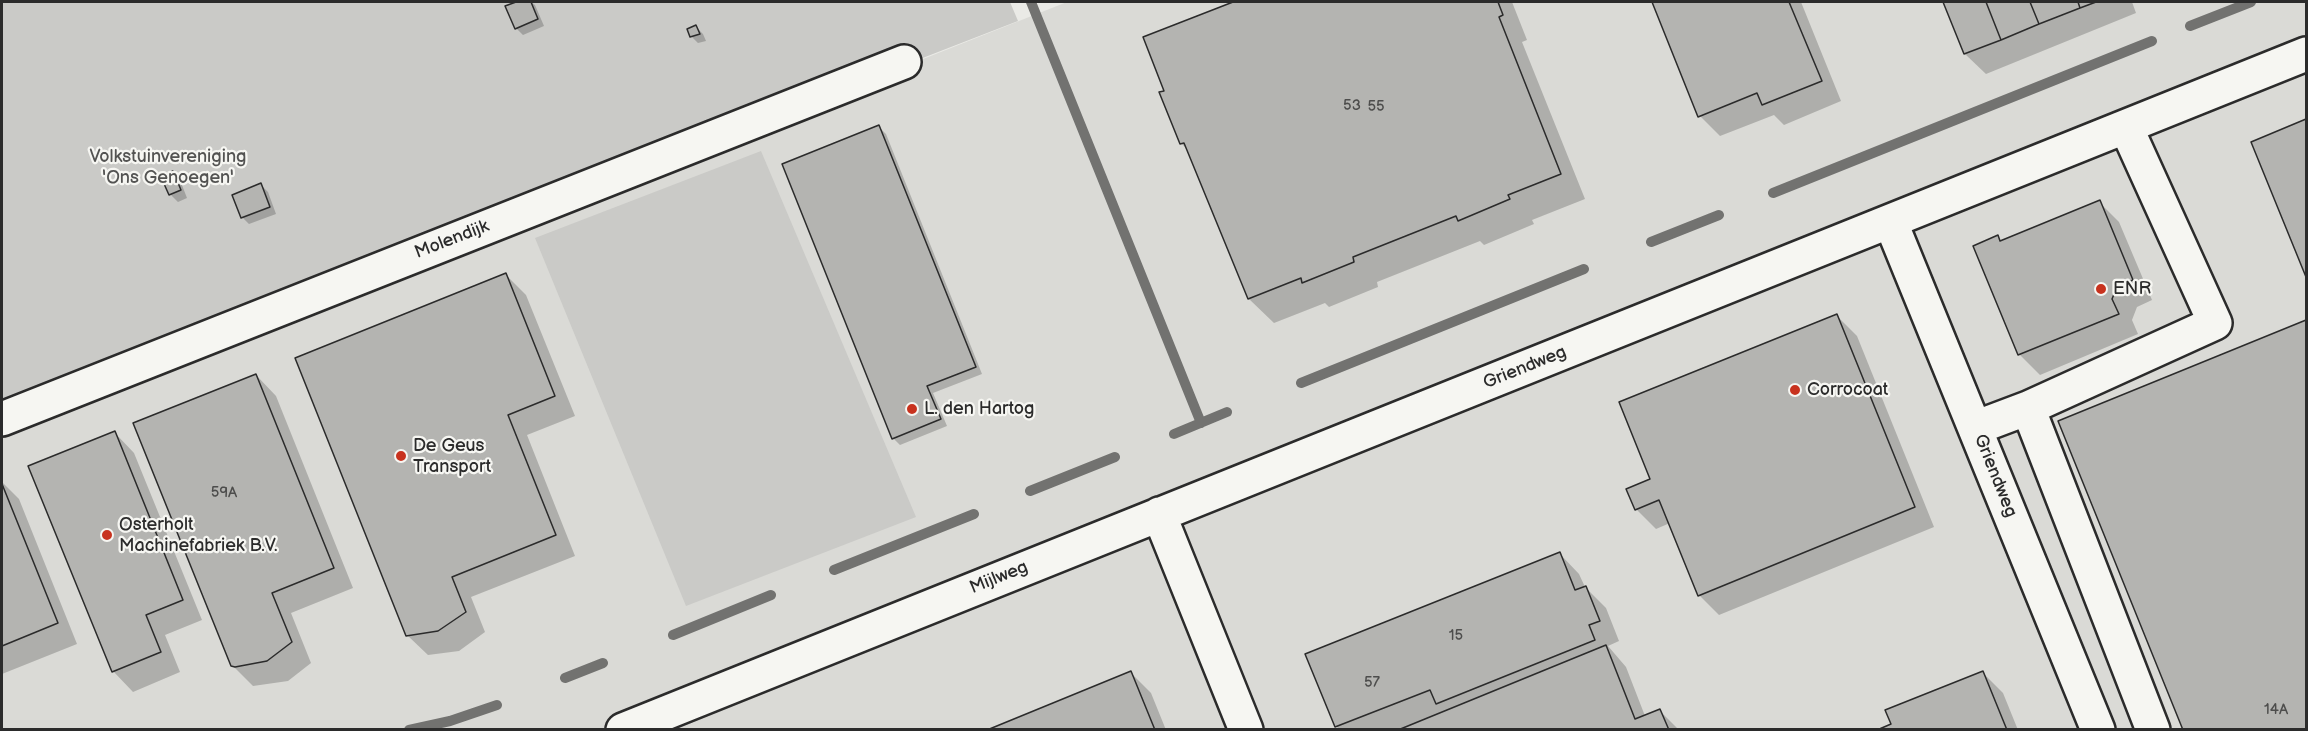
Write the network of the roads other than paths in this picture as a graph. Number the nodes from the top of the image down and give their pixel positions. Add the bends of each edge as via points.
1 (2307, 54) edge
2 (904, 62) dead end
3 (2126, 127) junction
4 (1891, 223) junction
5 (2028, 408) junction
6 (2, 419) edge
7 (1975, 428) junction
8 (1159, 514) junction
9 (623, 729) edge
10 (1246, 729) edge
11 (2098, 729) edge
12 (2153, 729) edge

1 - 3 street, Griendweg
2 - 6 street, Molendijk
3 - 4 street, Griendweg
3 - 5 street via 2215,323
4 - 7 street, Griendweg
4 - 8 street, Griendweg
5 - 7 street
5 - 12 street
7 - 11 street, Griendweg
8 - 9 street, Mijlweg
8 - 10 street

